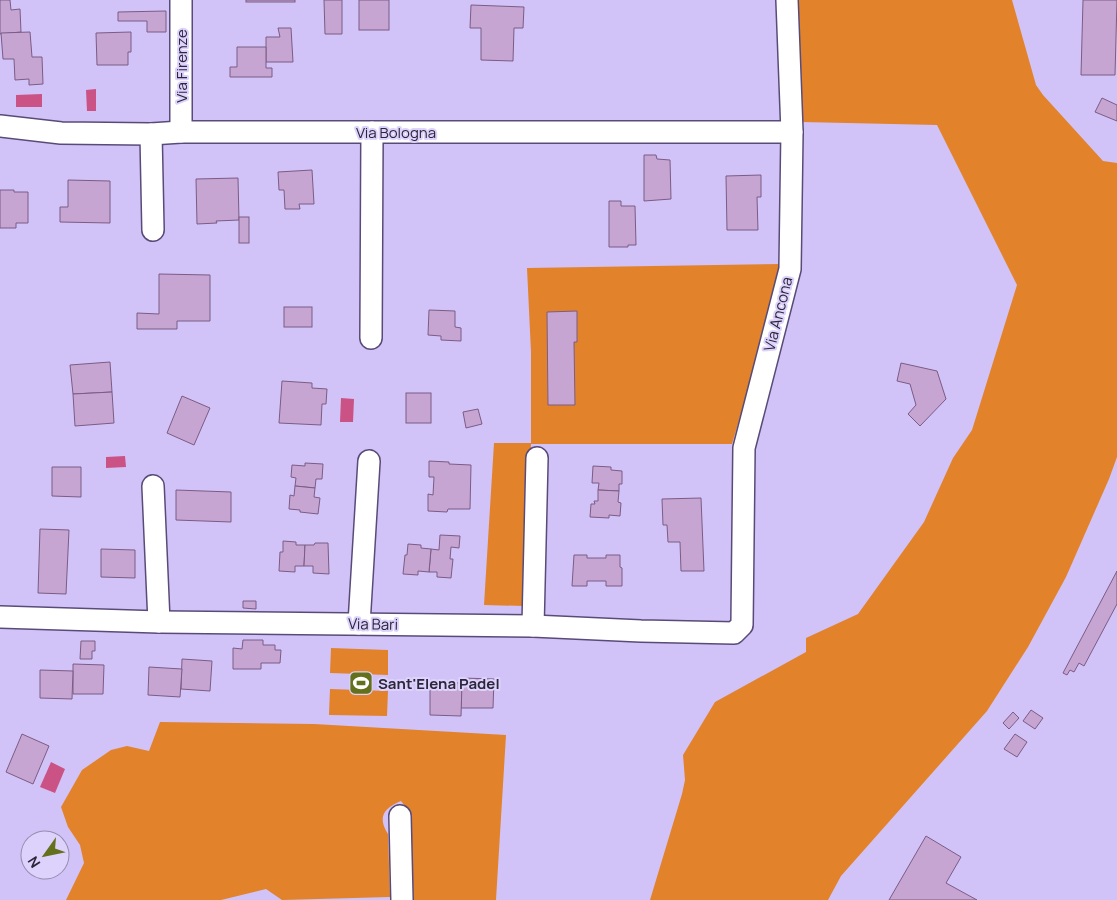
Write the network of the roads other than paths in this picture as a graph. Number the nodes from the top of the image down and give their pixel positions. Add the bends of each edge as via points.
1 (181, 0) edge
2 (787, 0) edge
3 (0, 126) edge
4 (181, 132) junction
5 (372, 132) junction
6 (792, 132) junction
7 (151, 134) junction
8 (153, 230) dead end
9 (372, 338) dead end
10 (537, 458) dead end
11 (370, 461) dead end
12 (153, 486) dead end
13 (0, 617) edge
14 (159, 622) junction
15 (359, 624) junction
16 (742, 625) joint
17 (533, 626) junction
18 (400, 816) dead end
19 (402, 900) edge

1 - 4 street, Via Firenze
2 - 6 street, Via Ancona
3 - 7 street, Via Bologna via 61,133
4 - 5 street, Via Bologna
4 - 7 street, Via Bologna
5 - 6 street, Via Bologna
5 - 9 street
6 - 16 street, Via Ancona via 790,269 744,448
7 - 8 street
10 - 17 street
11 - 15 street
12 - 14 street
13 - 14 street, Via Bari
14 - 15 street, Via Bari
15 - 17 street, Via Bari
16 - 17 street, Via Bari via 734,633
18 - 19 street

